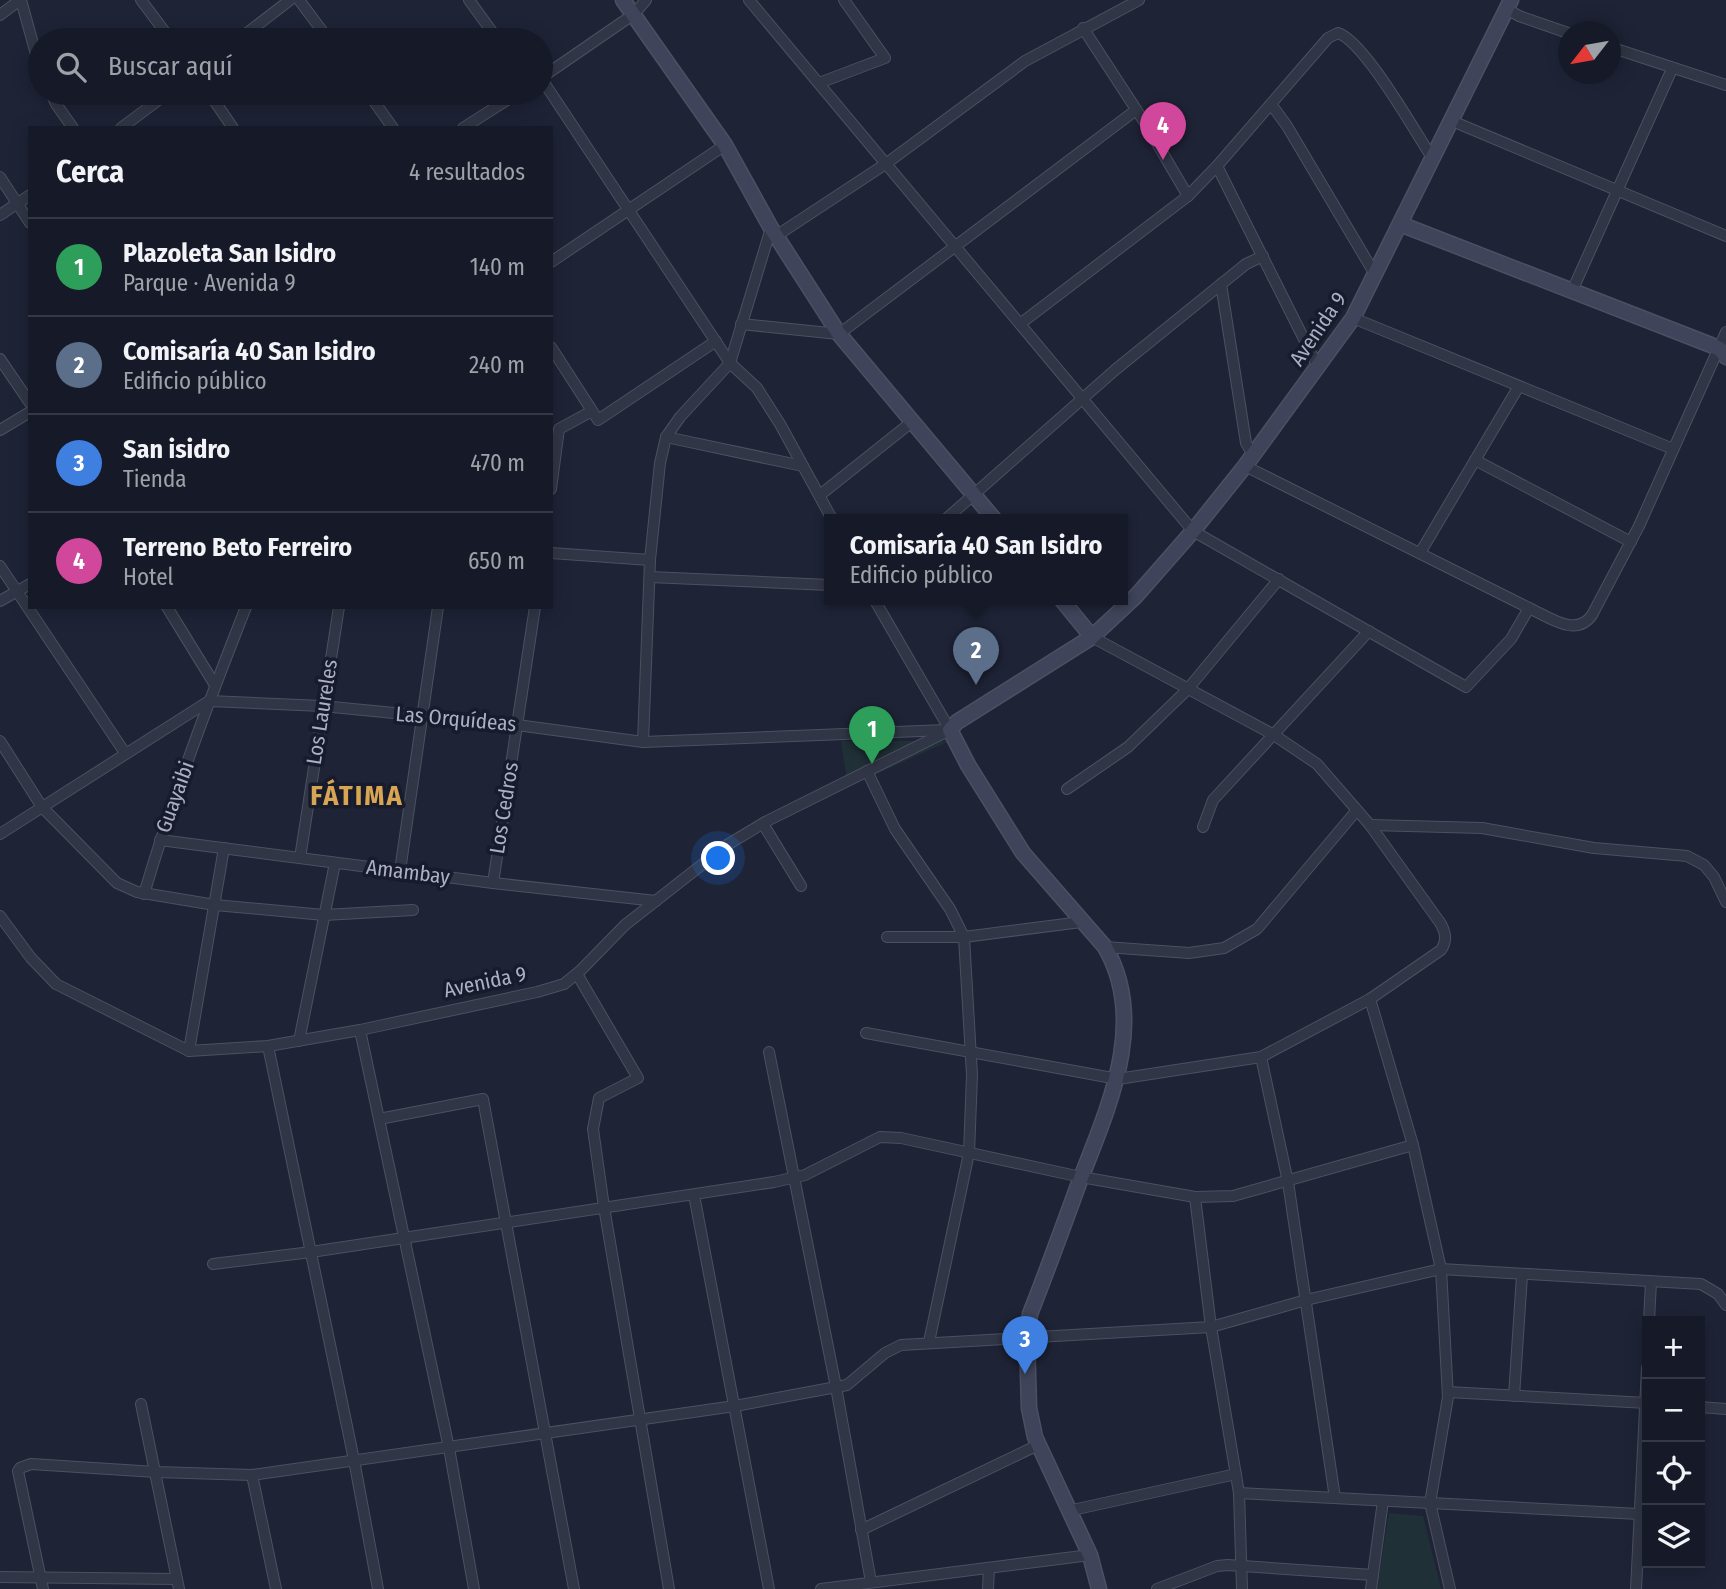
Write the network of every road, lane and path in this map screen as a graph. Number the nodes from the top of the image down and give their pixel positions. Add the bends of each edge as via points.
1 (21, 0) edge
2 (141, 0) edge
3 (290, 0) edge
4 (299, 0) edge
5 (469, 0) edge
6 (623, 0) edge
7 (646, 0) edge
8 (749, 0) edge
9 (844, 0) edge
10 (1139, 0) edge
11 (1509, 5) edge
12 (634, 14) junction
13 (0, 15) edge
14 (29, 28) edge
15 (162, 28) edge
16 (253, 28) edge
17 (320, 28) edge
18 (489, 28) edge
19 (1083, 29) junction
20 (1558, 29) edge
21 (1621, 51) edge
22 (1672, 69) junction
23 (553, 70) edge
24 (819, 83) junction
25 (1726, 85) edge
26 (553, 96) edge
27 (1271, 104) junction
28 (57, 105) edge
29 (152, 105) edge
30 (217, 105) edge
31 (377, 105) edge
32 (499, 105) edge
33 (1136, 110) junction
34 (1452, 121) junction
35 (72, 126) edge
36 (124, 126) edge
37 (232, 126) edge
38 (392, 126) edge
39 (466, 126) edge
40 (726, 145) junction
41 (1433, 159) junction
42 (887, 163) junction
43 (1217, 166) junction
44 (0, 177) edge
45 (1617, 189) junction
46 (28, 196) edge
47 (1188, 196) junction
48 (18, 204) junction
49 (629, 211) junction
50 (0, 215) edge
51 (28, 220) edge
52 (1401, 224) junction
53 (774, 232) junction
54 (1726, 236) edge
55 (955, 247) junction
56 (1263, 256) junction
57 (553, 261) edge
58 (1376, 276) junction
59 (1221, 284) junction
60 (1572, 291) junction
61 (1353, 318) junction
62 (741, 324) junction
63 (1020, 324) junction
64 (1726, 332) edge
65 (839, 334) junction
66 (716, 341) junction
67 (553, 350) edge
68 (1723, 353) edge
69 (0, 359) edge
70 (730, 363) junction
71 (1318, 367) junction
72 (1519, 386) junction
73 (28, 400) edge
74 (1083, 400) junction
75 (592, 411) junction
76 (28, 413) edge
77 (913, 421) junction
78 (0, 430) edge
79 (666, 437) junction
80 (1673, 449) junction
81 (1475, 460) junction
82 (1249, 461) junction
83 (803, 466) junction
84 (553, 474) edge
85 (820, 495) junction
86 (974, 495) junction
87 (830, 514) edge
88 (952, 514) edge
89 (990, 514) edge
90 (1193, 531) junction
91 (1631, 541) junction
92 (553, 553) edge
93 (1420, 553) junction
94 (650, 560) junction
95 (0, 566) edge
96 (650, 577) junction
97 (1279, 579) junction
98 (28, 585) edge
99 (824, 585) edge
100 (17, 592) junction
101 (0, 601) edge
102 (1128, 603) edge
103 (877, 605) edge
104 (1066, 605) edge
105 (1126, 605) edge
106 (28, 608) edge
107 (1530, 608) junction
108 (28, 609) edge
109 (168, 609) edge
110 (245, 609) edge
111 (339, 609) edge
112 (438, 609) edge
113 (535, 609) edge
114 (1369, 631) junction
115 (1092, 637) junction
116 (215, 685) junction
117 (1187, 690) junction
118 (209, 701) junction
119 (322, 706) junction
120 (422, 716) junction
121 (517, 725) junction
122 (950, 730) junction
123 (1274, 736) junction
124 (0, 741) edge
125 (643, 741) junction
126 (125, 753) junction
127 (867, 771) junction
128 (1067, 789) dead end
129 (42, 807) junction
130 (1357, 810) junction
131 (763, 824) junction
132 (1370, 825) junction
133 (1203, 828) dead end
134 (0, 834) edge
135 (160, 840) junction
136 (224, 848) junction
137 (299, 858) junction
138 (335, 863) junction
139 (400, 871) junction
140 (493, 883) junction
141 (801, 886) dead end
142 (144, 894) junction
143 (656, 901) junction
144 (1726, 902) edge
145 (215, 905) junction
146 (413, 910) dead end
147 (324, 915) junction
148 (0, 916) edge
149 (1081, 922) junction
150 (887, 937) dead end
151 (964, 937) junction
152 (1105, 947) junction
153 (577, 974) junction
154 (1370, 999) junction
155 (360, 1030) junction
156 (866, 1033) dead end
157 (299, 1041) junction
158 (268, 1046) junction
159 (189, 1051) junction
160 (769, 1052) dead end
161 (971, 1052) junction
162 (1261, 1057) junction
163 (1118, 1079) junction
164 (379, 1119) junction
165 (1413, 1145) junction
166 (969, 1153) junction
167 (1082, 1177) junction
168 (793, 1178) junction
169 (1287, 1182) junction
170 (694, 1195) junction
171 (1195, 1197) junction
172 (604, 1206) junction
173 (504, 1221) junction
174 (404, 1237) junction
175 (311, 1252) junction
176 (213, 1264) dead end
177 (1441, 1269) junction
178 (1522, 1275) junction
179 (1651, 1282) junction
180 (1306, 1300) junction
181 (1726, 1305) edge
182 (1649, 1316) edge
183 (1211, 1327) junction
184 (1027, 1339) junction
185 (929, 1342) junction
186 (835, 1387) junction
187 (1448, 1392) junction
188 (1514, 1396) junction
189 (1642, 1403) edge
190 (141, 1404) dead end
191 (735, 1406) junction
192 (1705, 1407) edge
193 (1726, 1409) edge
194 (641, 1418) junction
195 (544, 1433) junction
196 (1644, 1442) edge
197 (1038, 1445) junction
198 (449, 1448) junction
199 (354, 1460) junction
200 (156, 1472) junction
201 (1236, 1474) junction
202 (252, 1475) junction
203 (1239, 1493) junction
204 (1335, 1498) junction
205 (1383, 1501) junction
206 (1430, 1503) junction
207 (1068, 1511) junction
208 (1639, 1514) junction
209 (861, 1530) junction
210 (1090, 1555) junction
211 (989, 1568) junction
212 (1242, 1568) junction
213 (1373, 1575) junction
214 (41, 1576) junction
215 (0, 1577) edge
216 (871, 1582) junction
217 (178, 1584) edge
218 (883, 1585) edge
219 (43, 1589) edge
220 (276, 1589) edge
221 (378, 1589) edge
222 (474, 1589) edge
223 (574, 1589) edge
224 (669, 1589) edge
225 (769, 1589) edge
226 (821, 1589) edge
227 (988, 1589) edge
228 (1099, 1589) edge
229 (1157, 1589) edge
230 (1242, 1589) edge
231 (1371, 1589) edge
232 (1450, 1589) edge
233 (1636, 1589) edge

1 - 13 street
1 - 14 street
2 - 15 street
3 - 16 street
4 - 17 street
5 - 18 street
6 - 12 main road
7 - 12 street
8 - 24 street
9 - 24 street via 885,58
10 - 19 street
11 - 20 street via 1519,16
11 - 34 main road, Avenida 9
12 - 23 street
12 - 40 main road
19 - 33 street
19 - 42 street via 1025,61
21 - 22 street
22 - 25 street
22 - 45 street
24 - 42 street
26 - 49 street
27 - 41 street via 1328,38 1338,33 1371,64
27 - 43 street
27 - 58 street
28 - 35 street
29 - 36 street
30 - 37 street
31 - 38 street
32 - 39 street
33 - 47 street
33 - 55 street
34 - 41 main road, Avenida 9
34 - 45 street
40 - 49 street
40 - 53 main road
41 - 52 main road, Avenida 9
42 - 53 street
42 - 55 street
43 - 47 street
43 - 56 street
44 - 48 street
45 - 54 street
45 - 60 street
46 - 48 street
47 - 63 street
48 - 50 street
48 - 51 street
49 - 57 street
49 - 66 street
52 - 58 main road, Avenida 9
52 - 60 main road
53 - 62 street
53 - 65 main road
55 - 63 street
55 - 65 street
56 - 59 street
56 - 71 street
58 - 61 main road, Avenida 9
59 - 74 street
59 - 82 street
60 - 68 main road
61 - 71 main road, Avenida 9
61 - 72 street
62 - 65 street
62 - 70 street
63 - 74 street
64 - 68 street
65 - 77 main road
66 - 70 street
66 - 75 street via 598,420
67 - 75 street
68 - 80 street
69 - 73 street
70 - 79 street
70 - 83 street via 757,388
71 - 82 main road, Avenida 9
72 - 80 street
72 - 81 street
74 - 86 street
74 - 90 street
75 - 84 street via 559,429
76 - 78 street
77 - 85 street
77 - 86 main road
79 - 83 street
79 - 94 street
80 - 91 street
81 - 91 street
81 - 93 street
82 - 90 main road, Avenida 9
82 - 93 street
83 - 85 street
85 - 87 street
86 - 88 street
86 - 89 main road
90 - 97 street
90 - 102 main road, Avenida 9
91 - 107 street via 1588,621 1567,626
92 - 94 street
93 - 107 street
94 - 96 street
95 - 100 street
96 - 99 street
96 - 125 street
97 - 114 street
97 - 117 street
98 - 100 street
100 - 101 street
100 - 106 street
103 - 122 street
104 - 115 main road
105 - 115 main road, Avenida 9
107 - 114 street via 1511,639 1466,687
108 - 126 street
109 - 116 street
110 - 116 street, Guayaibi
111 - 119 street, Los Laureles
112 - 120 street
113 - 121 street, Los Cedros
114 - 123 street
115 - 117 street
115 - 122 main road, Avenida 9
116 - 118 street, Guayaibi
117 - 123 street
117 - 128 street via 1128,747
118 - 119 street, Las Orquídeas
118 - 126 street
118 - 135 street, Guayaibi
119 - 120 street, Las Orquídeas
119 - 137 street, Los Laureles
120 - 121 street, Las Orquídeas
120 - 139 street
121 - 125 street, Las Orquídeas
121 - 140 street, Los Cedros
122 - 125 street, Las Orquídeas
122 - 127 street, Avenida 9
122 - 149 main road via 1009,833
123 - 130 street via 1317,764
123 - 133 street via 1213,800
124 - 129 street
126 - 129 street
127 - 131 street, Avenida 9
127 - 151 street via 895,830
129 - 134 street
129 - 142 street via 117,883
130 - 132 street
130 - 152 street via 1257,929 1224,948 1189,953
131 - 141 street
131 - 143 street, Avenida 9 via 727,845
132 - 144 street via 1482,828 1594,848 1687,856 1704,865
132 - 154 street via 1441,924 1445,944
135 - 136 street, Amambay
135 - 142 street, Guayaibi
136 - 137 street, Amambay
136 - 145 street
137 - 138 street, Amambay
138 - 139 street, Amambay
138 - 147 street
139 - 140 street, Amambay
140 - 143 street, Amambay
142 - 145 street
143 - 153 street, Avenida 9
145 - 147 street
145 - 159 street
146 - 147 street
147 - 157 street
148 - 159 street via 56,984
149 - 151 street
149 - 152 main road
150 - 151 street
151 - 161 street
152 - 163 main road via 1118,975 1124,1010
153 - 155 street, Avenida 9 via 564,984 537,992
153 - 172 street via 638,1078 599,1098 593,1129
154 - 162 street
154 - 165 street
155 - 157 street, Avenida 9
155 - 164 street
156 - 161 street
157 - 158 street, Avenida 9
158 - 159 street, Avenida 9
158 - 175 street
160 - 168 street
161 - 163 street
161 - 166 street
162 - 163 street
162 - 169 street
163 - 167 main road
164 - 173 street via 483,1099
164 - 174 street
165 - 169 street
165 - 177 street
166 - 167 street
166 - 168 street via 880,1137
166 - 185 street
167 - 171 street
167 - 184 main road via 1030,1314
168 - 170 street
168 - 186 street
169 - 171 street via 1233,1196
169 - 180 street
170 - 172 street
170 - 191 street
171 - 183 street
172 - 173 street
172 - 194 street
173 - 174 street
173 - 195 street
174 - 175 street
174 - 198 street
175 - 176 street
175 - 199 street
177 - 178 street
177 - 180 street
177 - 187 street
178 - 179 street
178 - 188 street
179 - 181 street via 1701,1284
179 - 182 street
180 - 183 street
180 - 204 street
183 - 184 street
183 - 201 street
184 - 185 street
184 - 197 main road via 1029,1408
185 - 186 street via 892,1349 854,1381
186 - 191 street
186 - 209 street
187 - 188 street
187 - 206 street
188 - 189 street
190 - 200 street
191 - 194 street
191 - 225 street
192 - 193 street
194 - 195 street
194 - 224 street
195 - 198 street
195 - 223 street
196 - 208 street
197 - 207 main road
197 - 209 street
198 - 199 street
198 - 222 street
199 - 202 street
199 - 221 street
200 - 202 street
200 - 214 street via 31,1464 20,1468
200 - 217 street
201 - 203 street
201 - 207 street
202 - 220 street
203 - 204 street
203 - 212 street
204 - 205 street
205 - 206 street
205 - 213 street
206 - 208 street
206 - 232 street
207 - 210 main road
208 - 233 street
209 - 216 street
210 - 211 street
210 - 228 main road
211 - 218 street
211 - 227 street
212 - 213 street
212 - 229 street via 1217,1566
212 - 230 street
213 - 231 street
214 - 215 street
214 - 217 street
214 - 219 street
216 - 218 street
216 - 226 street

